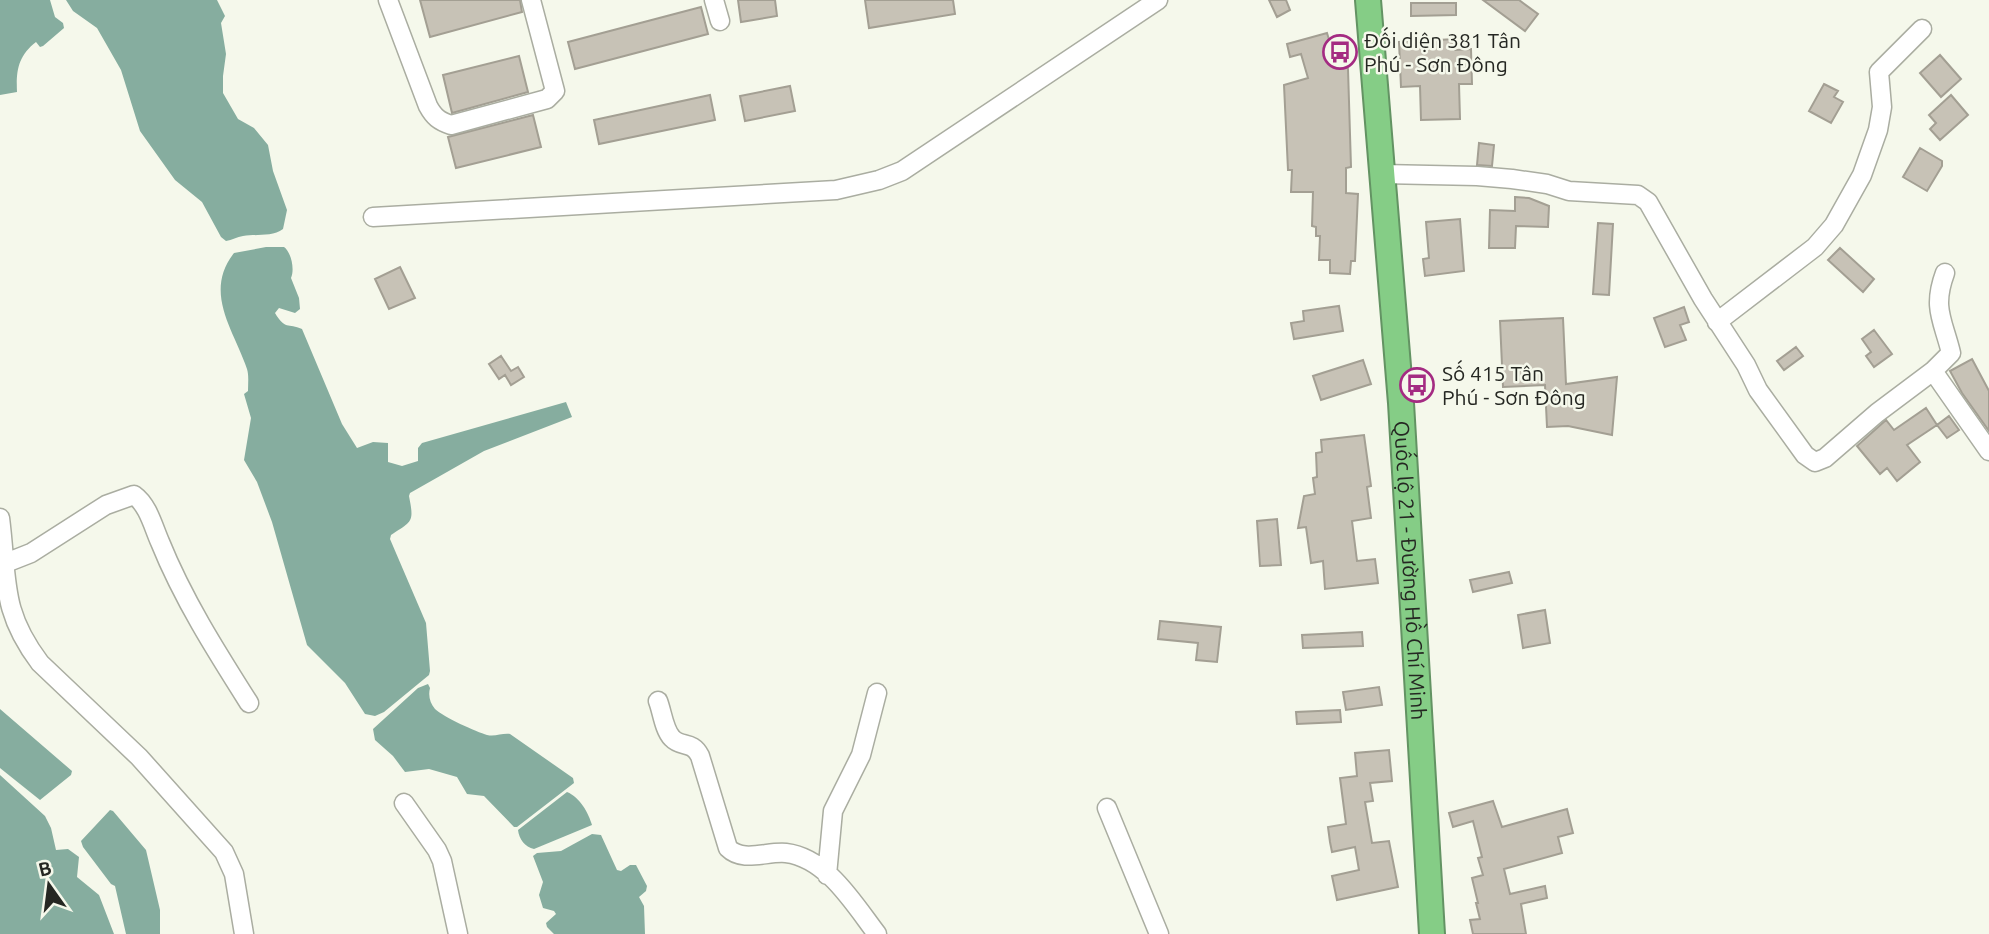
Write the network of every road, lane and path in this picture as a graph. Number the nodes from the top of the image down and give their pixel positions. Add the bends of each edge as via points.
1 (388, 0) edge
2 (531, 0) edge
3 (714, 0) edge
4 (1368, 0) edge
5 (1150, 2) edge
6 (720, 21) dead end
7 (1922, 29) dead end
8 (1382, 174) junction
9 (373, 217) dead end
10 (1945, 273) dead end
11 (1717, 322) junction
12 (1933, 371) junction
13 (1989, 452) edge
14 (0, 519) edge
15 (3, 564) junction
16 (877, 693) dead end
17 (658, 701) dead end
18 (249, 704) dead end
19 (404, 803) dead end
20 (1107, 808) dead end
21 (827, 874) junction
22 (244, 934) edge
23 (458, 934) edge
24 (877, 934) edge
25 (1159, 934) edge
26 (1432, 934) edge

1 - 2 street via 433,116 451,125 547,99 555,91
3 - 6 street
4 - 8 highway, Quốc lộ 21 - Đường Hồ Chí Minh
5 - 9 street via 902,171 879,180 836,190
7 - 11 street via 1879,72 1882,107 1878,130 1858,183 1834,225 1815,247
8 - 11 street via 1477,176 1569,191 1638,195 1648,202
8 - 26 highway, Quốc lộ 21 - Đường Hồ Chí Minh via 1401,403
10 - 12 street via 1937,293 1938,308 1951,353
11 - 12 street via 1775,415 1805,455 1815,461 1825,458
12 - 13 street
14 - 15 street
15 - 18 street via 31,553 106,505 134,495 141,500 206,636
15 - 22 street via 9,613 28,648 139,757 224,852 234,874
16 - 21 street via 861,755 833,811
17 - 21 street via 670,737 692,745 700,755 728,849 738,856 785,853
19 - 23 street via 442,861
20 - 25 street
21 - 24 street

